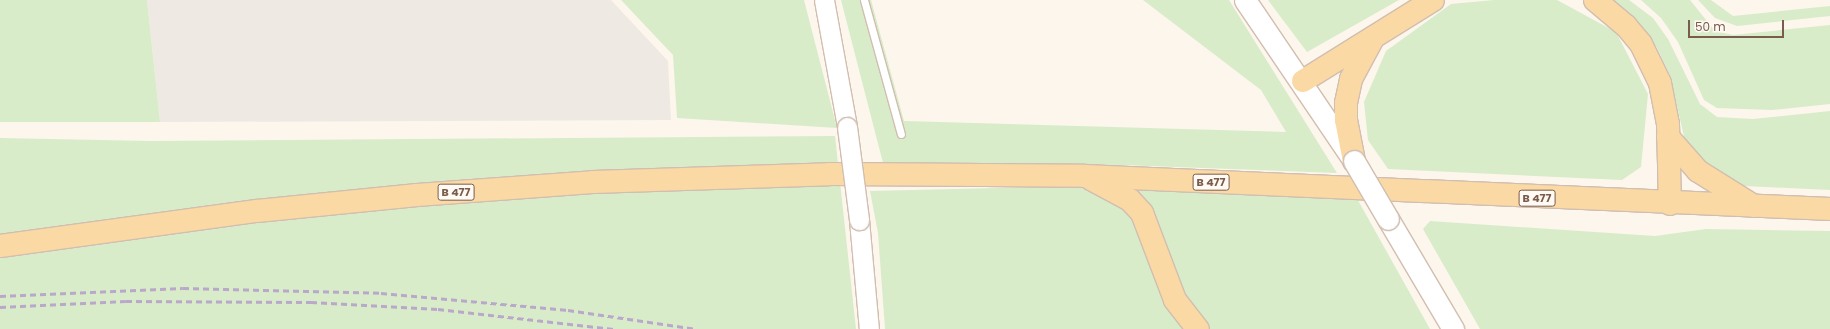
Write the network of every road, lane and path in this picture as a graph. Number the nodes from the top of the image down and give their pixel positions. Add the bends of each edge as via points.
1 (824, 0) edge
2 (864, 0) edge
3 (1246, 0) edge
4 (1433, 0) edge
5 (1595, 0) edge
6 (1374, 37) junction
7 (1303, 81) junction
8 (901, 134) dead end
9 (1668, 137) junction
10 (1354, 161) junction
11 (1085, 176) junction
12 (1670, 204) junction
13 (1758, 208) junction
14 (1830, 209) edge
15 (0, 246) edge
16 (868, 320) edge
17 (1198, 329) edge
18 (1453, 329) edge

1 - 16 street, bridge via 847,128
2 - 8 lane
3 - 7 main road
4 - 6 main road
5 - 9 main road via 1626,26 1652,63 1665,104
6 - 7 main road
6 - 10 main road via 1351,79 1346,103 1346,120
7 - 10 main road
9 - 12 main road
9 - 13 main road via 1698,171
10 - 18 main road, bridge
11 - 12 main road, B 477
11 - 15 main road, B 477 via 829,174 593,182 264,210
11 - 17 main road via 1130,200 1142,213 1175,300
12 - 13 main road, B 477
13 - 14 main road, B 477

